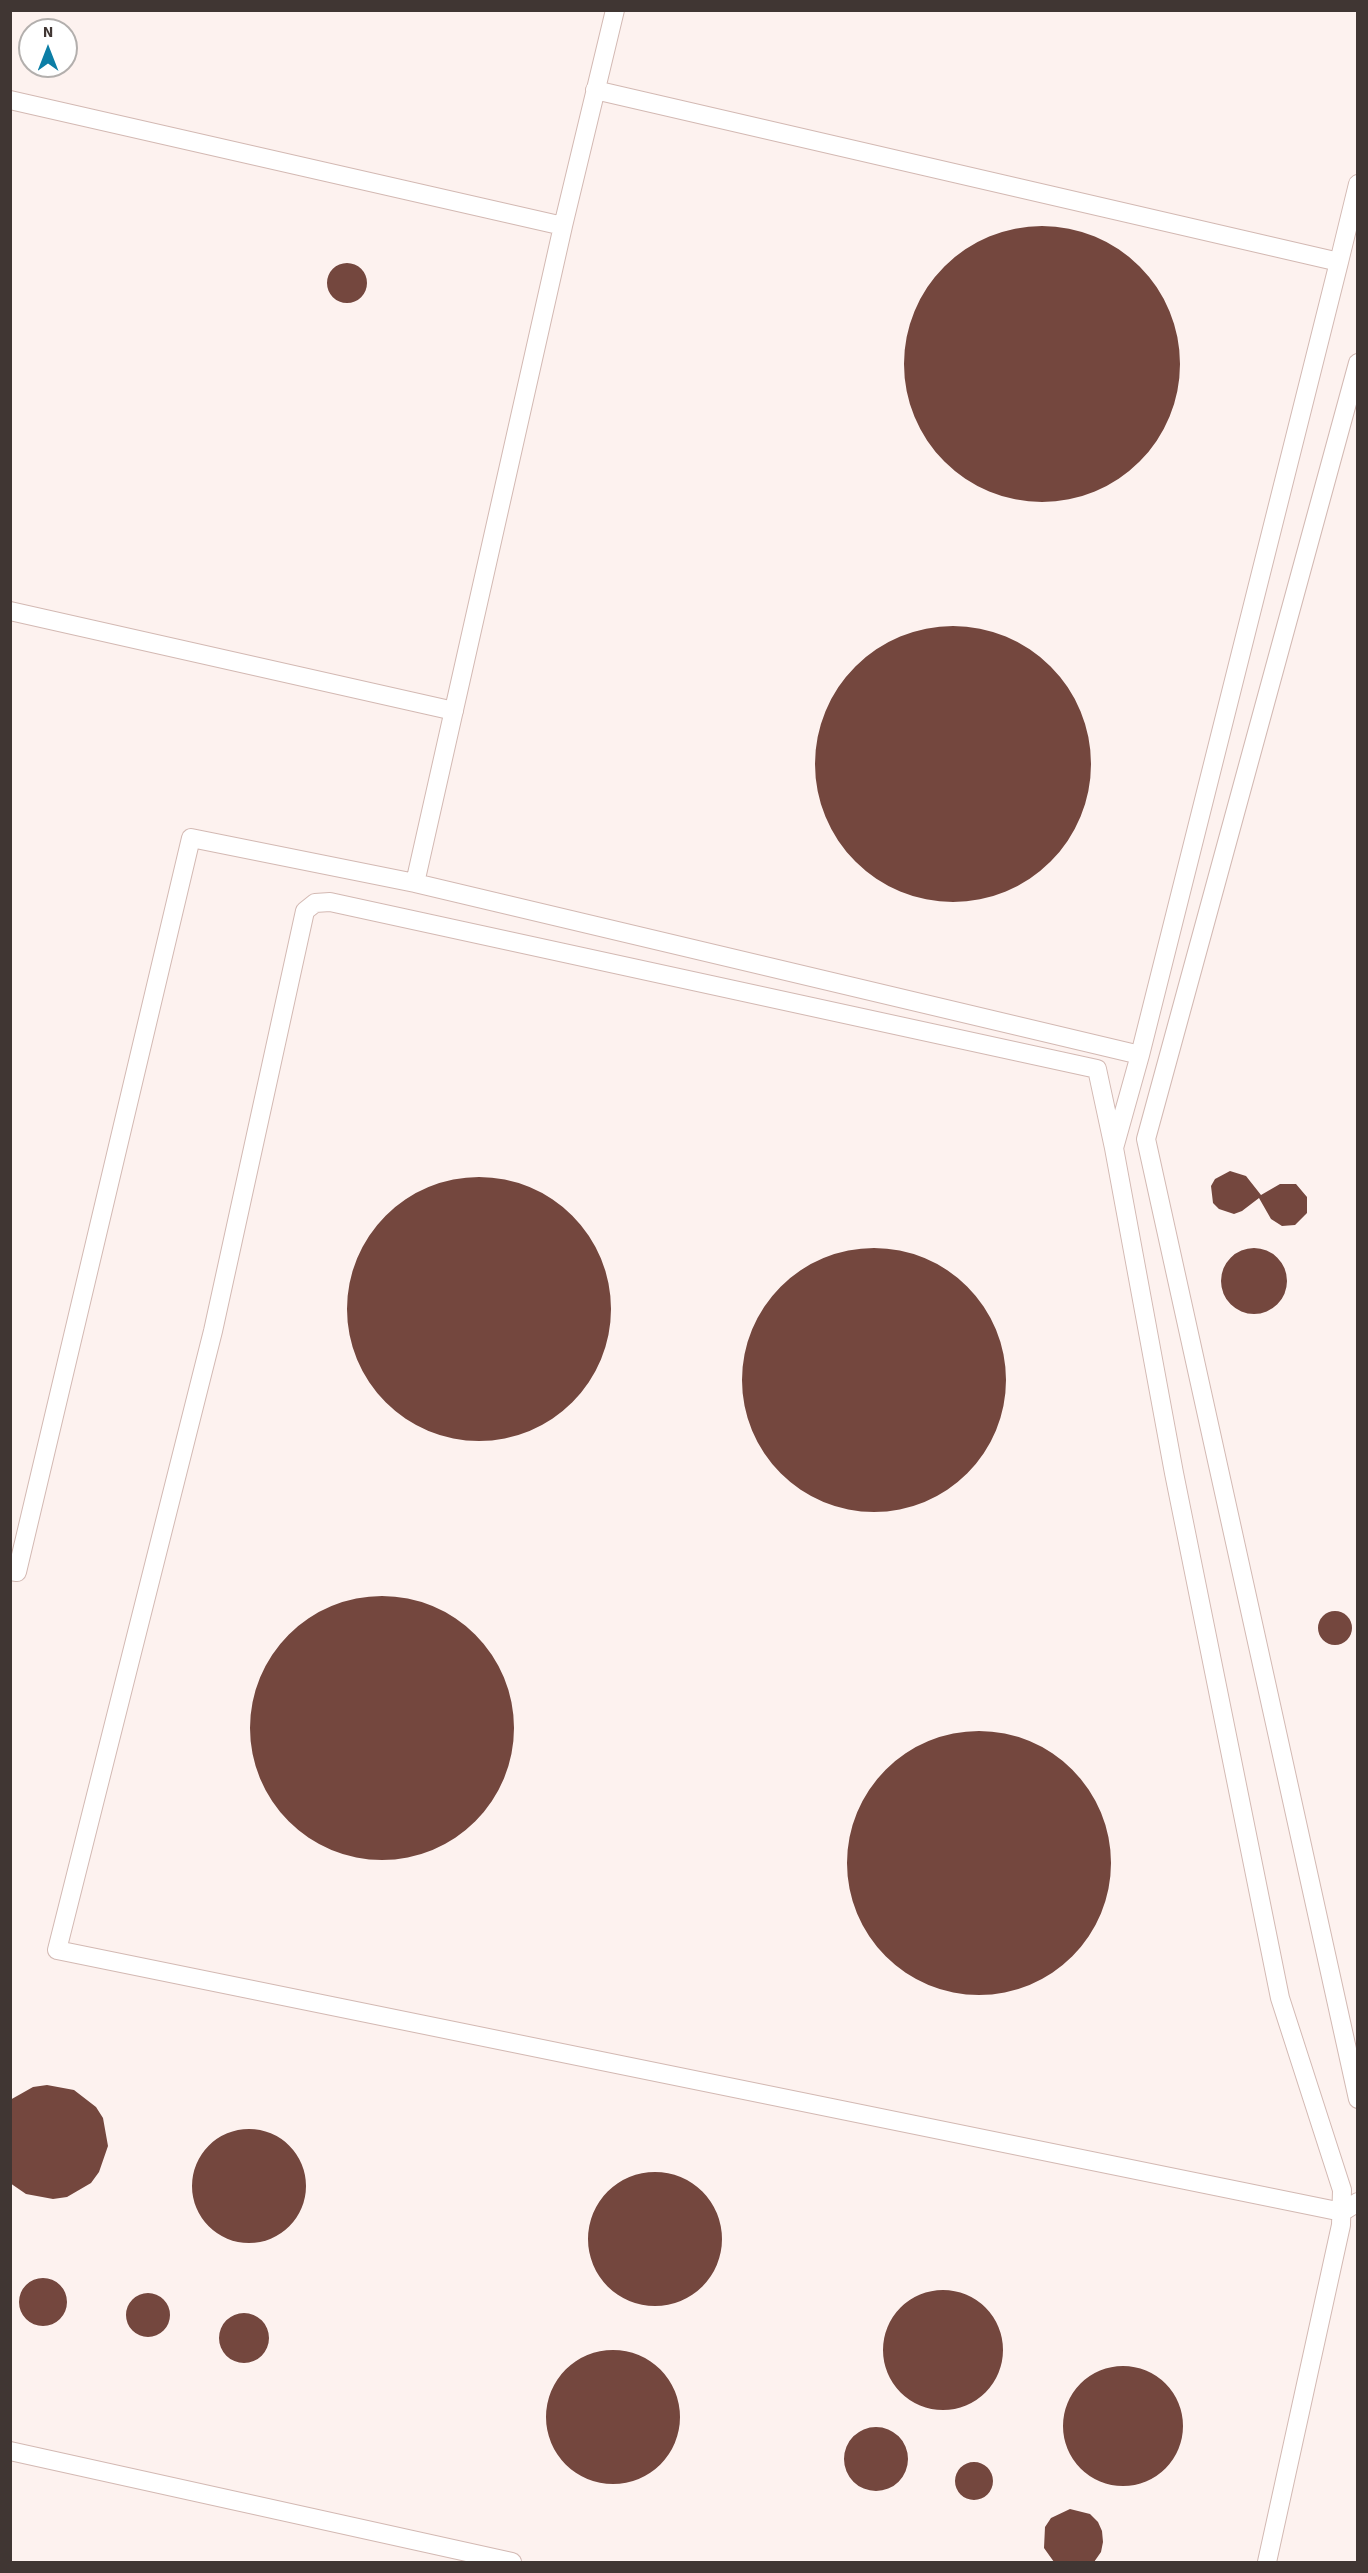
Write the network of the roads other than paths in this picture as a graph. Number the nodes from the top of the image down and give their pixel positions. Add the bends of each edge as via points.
1 (615, 10) edge
2 (595, 90) junction
3 (10, 100) edge
4 (1358, 184) edge
5 (562, 226) junction
6 (1339, 262) junction
7 (1358, 363) edge
8 (10, 611) edge
9 (454, 711) junction
10 (415, 883) junction
11 (1140, 1055) junction
12 (1114, 1148) junction
13 (10, 1570) edge
14 (1358, 2099) edge
15 (1350, 2207) edge
16 (10, 2451) edge
17 (512, 2562) edge
18 (1267, 2562) edge

1 - 2 street
2 - 5 street
2 - 6 street
3 - 5 street
4 - 6 street
5 - 9 street
6 - 11 street
7 - 14 street via 1146,1139
8 - 9 street
9 - 10 street
10 - 11 street
10 - 13 street via 191,838 17,1572
11 - 12 street
12 - 15 street via 1174,1473 1280,1998
12 - 15 street via 1097,1069 330,902 315,903 305,911 213,1331 57,1950
15 - 18 street
16 - 17 street

